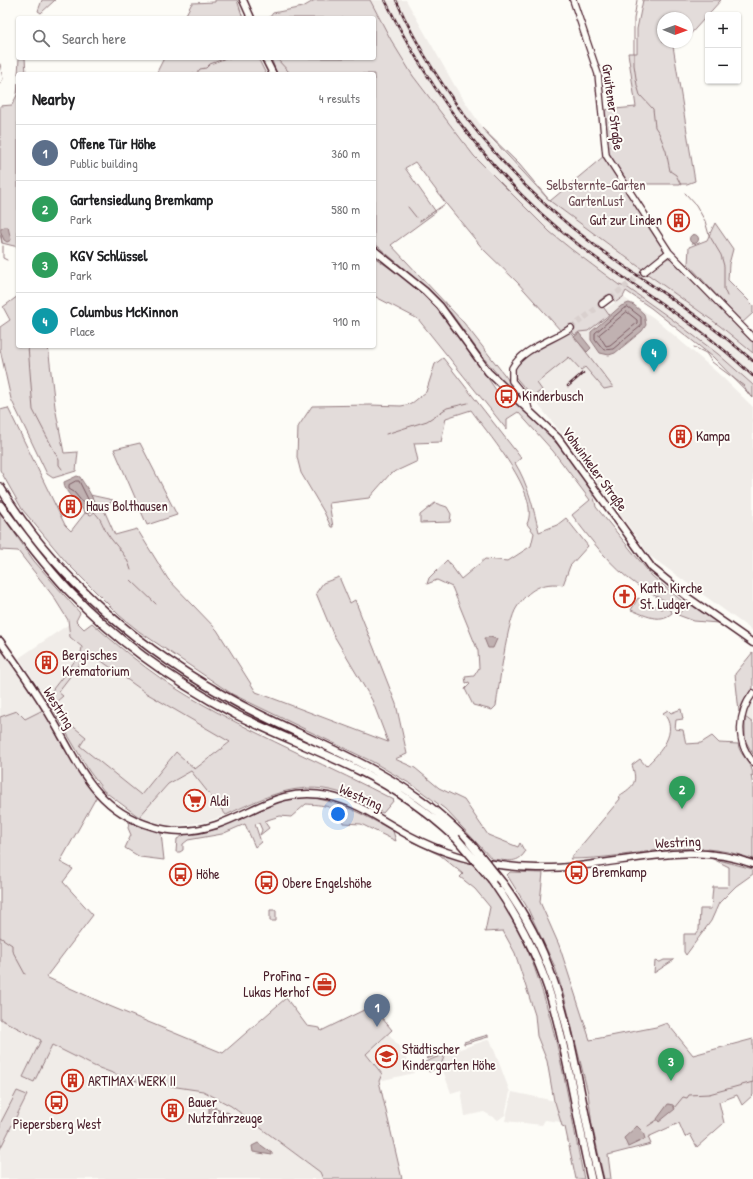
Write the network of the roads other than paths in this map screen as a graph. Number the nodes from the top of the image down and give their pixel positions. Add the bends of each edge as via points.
1 (243, 0) edge
2 (573, 0) edge
3 (250, 16) edge
4 (266, 60) edge
5 (271, 72) edge
6 (376, 252) edge
7 (669, 252) junction
8 (644, 272) tunnel mouth
9 (610, 298) tunnel mouth
10 (602, 304) tunnel mouth
11 (571, 328) tunnel mouth
12 (753, 338) edge
13 (529, 410) junction
14 (0, 487) edge
15 (0, 505) edge
16 (0, 641) edge
17 (753, 643) edge
18 (753, 693) edge
19 (753, 762) edge
20 (753, 864) edge
21 (591, 1179) edge
22 (599, 1179) edge

1 - 3 main road
2 - 7 street, Gruitener Straße via 598,74 606,155
4 - 5 main road
6 - 13 main road, Vohwinkeler Straße via 440,306 488,372
7 - 8 street
7 - 12 street, Gruitener Straße
9 - 10 street
11 - 13 street via 526,352 512,368 512,381 526,398
13 - 17 main road, Vohwinkeler Straße via 566,448 652,568 690,599
14 - 22 highway, bridge via 42,545 76,584 115,621 151,650 242,705 329,747 397,784 432,808 470,843 504,885 536,938 552,975 568,1028
15 - 21 highway, bridge via 69,591 110,629 148,659 208,699 392,788 421,808 456,838 492,880 512,909 526,935 548,990 560,1032
16 - 20 main road, Westring via 51,716 92,786 109,805 138,823 168,830 202,829 275,799 314,794 352,804 436,848 499,866 582,867 661,854 694,852 720,854
18 - 19 street via 740,725 743,745

